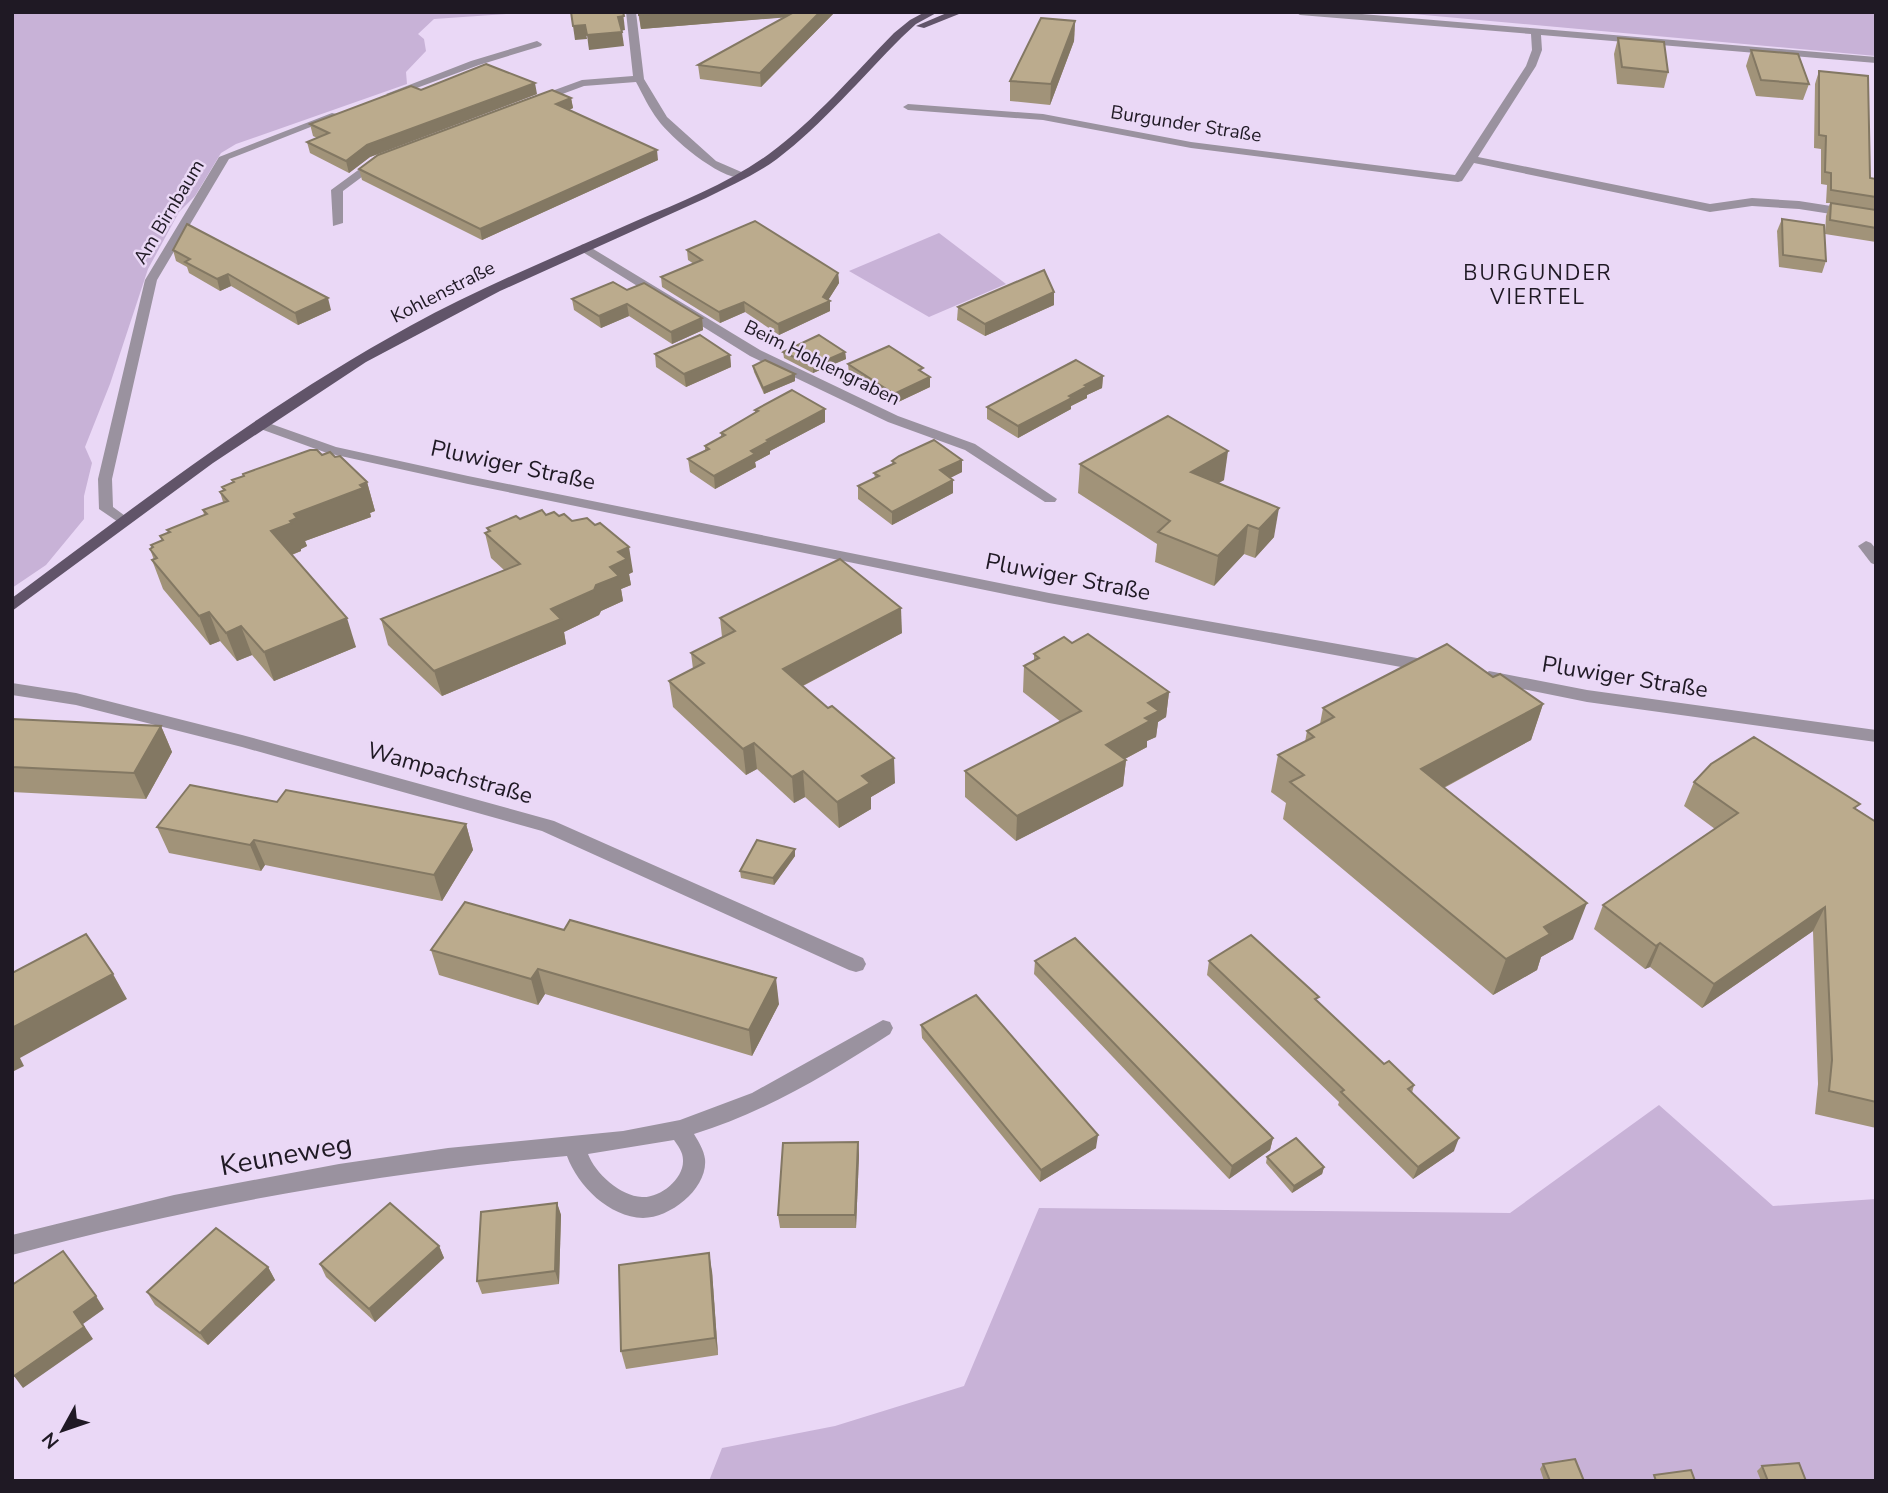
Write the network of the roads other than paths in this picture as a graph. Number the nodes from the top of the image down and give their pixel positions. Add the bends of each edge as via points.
1 (631, 12) edge
2 (933, 12) edge
3 (959, 12) edge
4 (1300, 12) edge
5 (1536, 33) junction
6 (898, 34) junction
7 (537, 44) dead end
8 (1876, 60) edge
9 (639, 79) junction
10 (383, 97) edge
11 (520, 107) edge
12 (908, 107) dead end
13 (346, 111) edge
14 (395, 152) edge
15 (1471, 159) junction
16 (742, 176) junction
17 (1876, 217) edge
18 (337, 223) dead end
19 (585, 248) junction
20 (260, 424) junction
21 (1049, 499) dead end
22 (124, 521) junction
23 (1866, 546) dead end
24 (1876, 561) edge
25 (12, 606) edge
26 (12, 689) edge
27 (1876, 736) edge
28 (856, 964) dead end
29 (883, 1028) dead end
30 (680, 1129) junction
31 (575, 1147) junction
32 (12, 1245) edge

1 - 9 street
2 - 6 main road, Kohlenstraße
3 - 6 main road, Kohlenstraße
4 - 5 street
5 - 8 street
5 - 15 street via 1531,65
6 - 16 main road, Kohlenstraße via 806,128
7 - 10 street
9 - 11 street via 582,83
9 - 16 street via 663,119 682,138 712,163
12 - 15 street, Burgunder Straße via 1043,117 1191,145 1458,179
13 - 22 street, Am Birnbaum via 225,157 151,280 105,479 106,509
14 - 18 street via 337,190
15 - 17 street via 1710,208 1752,202
16 - 19 main road, Kohlenstraße
19 - 20 main road, Kohlenstraße via 416,328
19 - 21 street, Beim Hohlengraben via 755,354 893,419 970,447
20 - 22 main road, Kohlenstraße
20 - 27 street, Pluwiger Straße via 332,450 468,480 1022,592 1587,696
22 - 25 main road, Kohlenstraße
23 - 24 street
26 - 28 street, Wampachstraße via 76,699 229,738 548,826
29 - 30 street, Keuneweg via 751,1104
30 - 31 street, Keuneweg
30 - 31 street via 694,1158 692,1177 678,1193 660,1203 636,1208 587,1176
31 - 32 street, Keuneweg via 449,1156 142,1211

